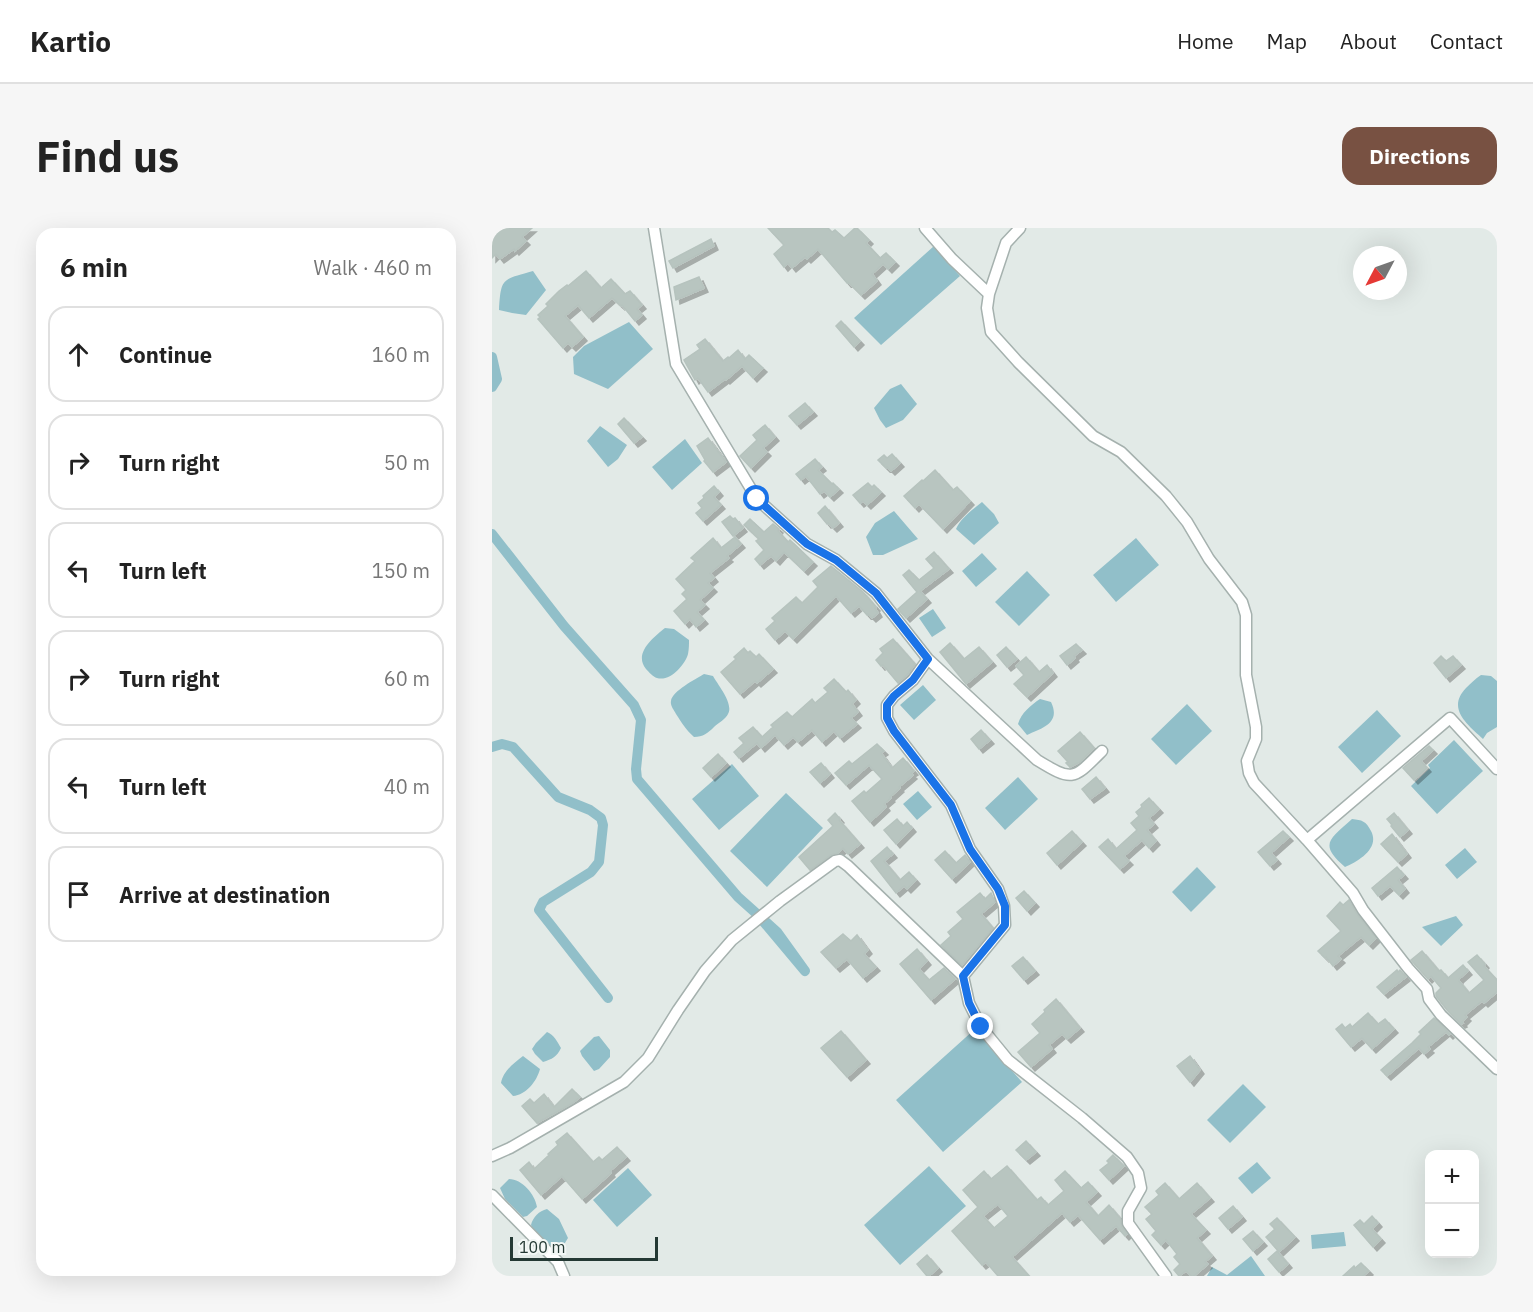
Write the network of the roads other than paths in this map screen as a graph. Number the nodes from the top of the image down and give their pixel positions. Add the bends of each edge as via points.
1 (654, 228) edge
2 (925, 228) edge
3 (1020, 228) edge
4 (989, 294) junction
5 (928, 659) junction
6 (1102, 751) dead end
7 (1497, 769) edge
8 (1307, 840) junction
9 (963, 976) junction
10 (1497, 1069) edge
11 (492, 1156) edge
12 (492, 1195) edge
13 (564, 1276) edge
14 (1166, 1276) edge

1 - 5 street via 676,364 757,499 807,544 836,560 876,593
2 - 4 street
3 - 4 street via 1006,243
4 - 8 street via 991,332 1093,436 1121,452 1166,496 1242,602 1246,615 1246,675 1256,727 1256,739 1247,760 1249,773
5 - 6 street via 1037,760 1058,772 1071,776
5 - 9 street via 887,705 887,718 951,805 970,849 1005,906 1005,925
7 - 8 street via 1450,718
8 - 10 street via 1427,989 1441,1015
9 - 11 street via 848,866 835,861 732,940 705,971 648,1058 624,1082
9 - 14 street via 969,1003 981,1027 1008,1060 1127,1157 1138,1173 1141,1188 1128,1211 1128,1223
12 - 13 street via 558,1262

